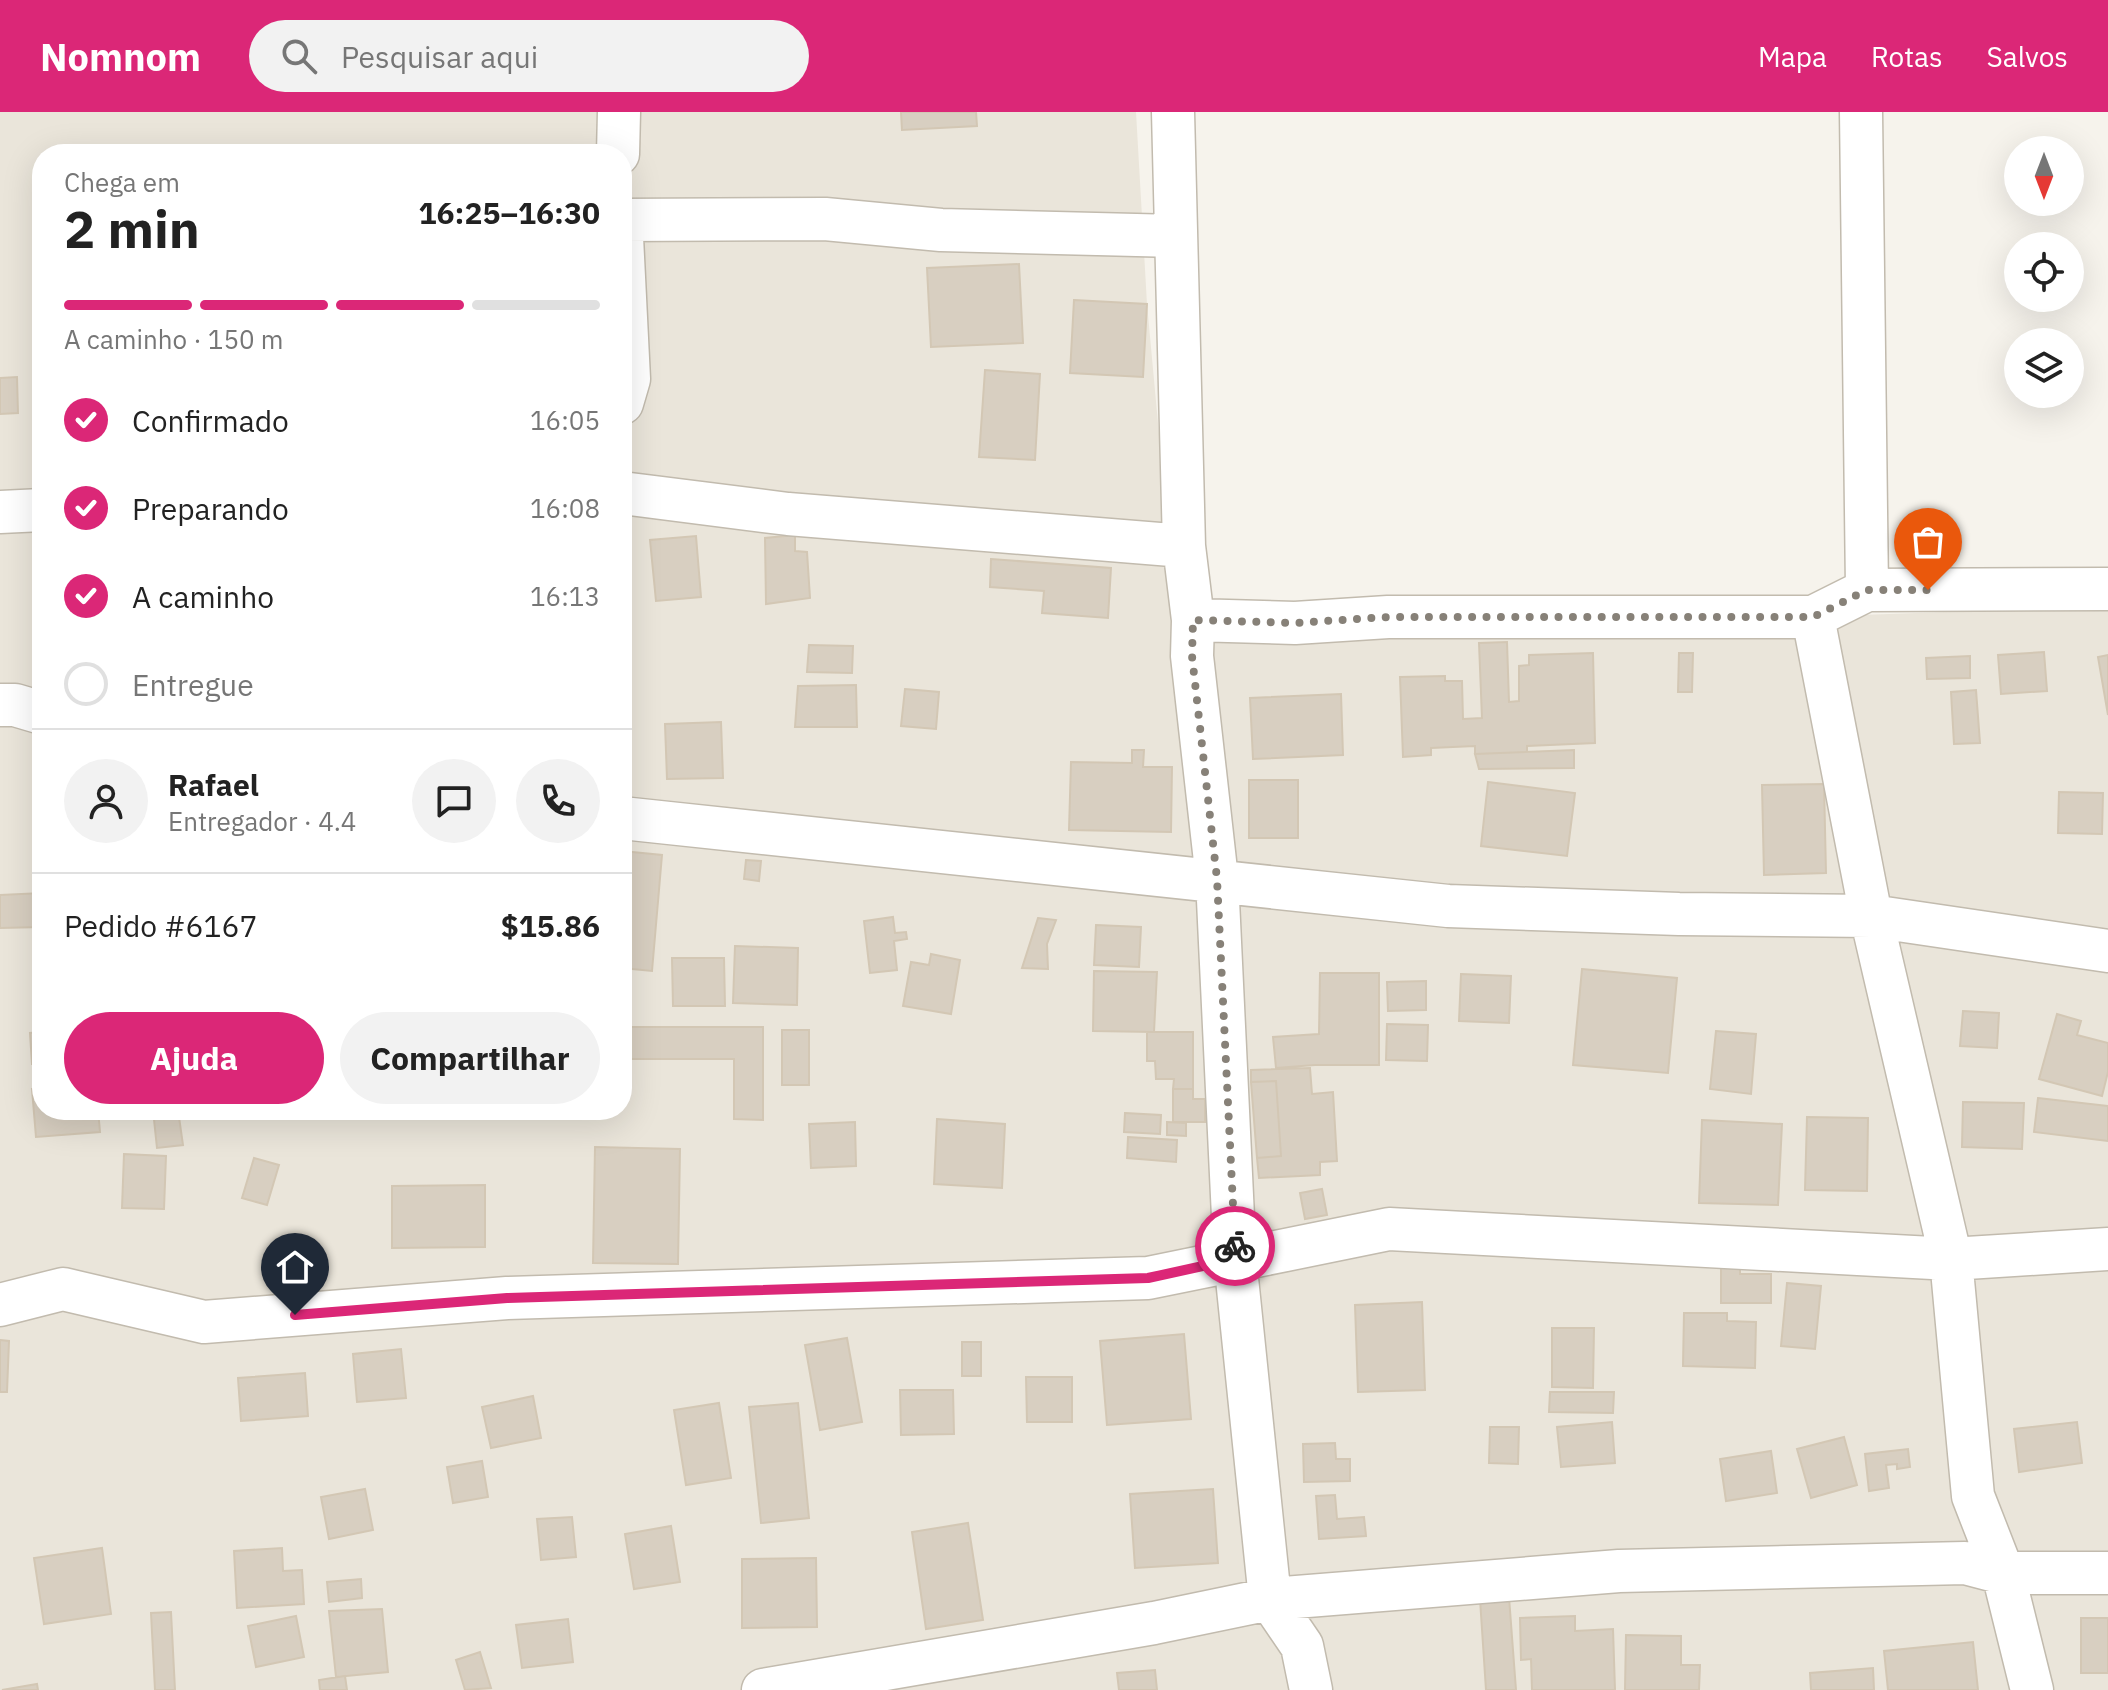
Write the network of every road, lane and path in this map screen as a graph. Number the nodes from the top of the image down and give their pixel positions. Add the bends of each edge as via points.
1 (619, 112) edge
2 (1173, 112) edge
3 (1861, 112) edge
4 (618, 144) edge
5 (632, 220) edge
6 (1176, 236) junction
7 (632, 494) edge
8 (32, 510) edge
9 (0, 512) edge
10 (1184, 546) junction
11 (2108, 589) edge
12 (1867, 590) junction
13 (1813, 617) junction
14 (1193, 620) junction
15 (0, 705) edge
16 (32, 710) edge
17 (632, 819) edge
18 (1217, 879) junction
19 (1871, 916) junction
20 (2108, 951) edge
21 (2108, 1249) edge
22 (1235, 1259) junction
23 (1951, 1259) junction
24 (0, 1305) edge
25 (2003, 1573) junction
26 (2108, 1573) edge
27 (1270, 1599) junction
28 (763, 1690) edge
29 (1311, 1690) edge
30 (2032, 1690) edge

1 - 4 street
2 - 6 street
3 - 12 street
5 - 6 street via 825,219 941,230
6 - 10 street
7 - 10 street via 788,514
8 - 9 street
10 - 14 street
11 - 12 street
12 - 13 street
13 - 14 street
13 - 19 street
14 - 18 street via 1192,656
15 - 16 street
17 - 18 street
18 - 19 street via 1448,906
18 - 22 street
19 - 20 street
19 - 23 street
21 - 23 street
22 - 23 street via 1389,1229
22 - 24 street via 1148,1278 507,1298 204,1322 63,1289
22 - 27 street
23 - 25 street via 1973,1496
25 - 26 street
25 - 27 street via 1965,1563 1619,1571
25 - 30 street
27 - 28 street
27 - 29 street via 1302,1646

